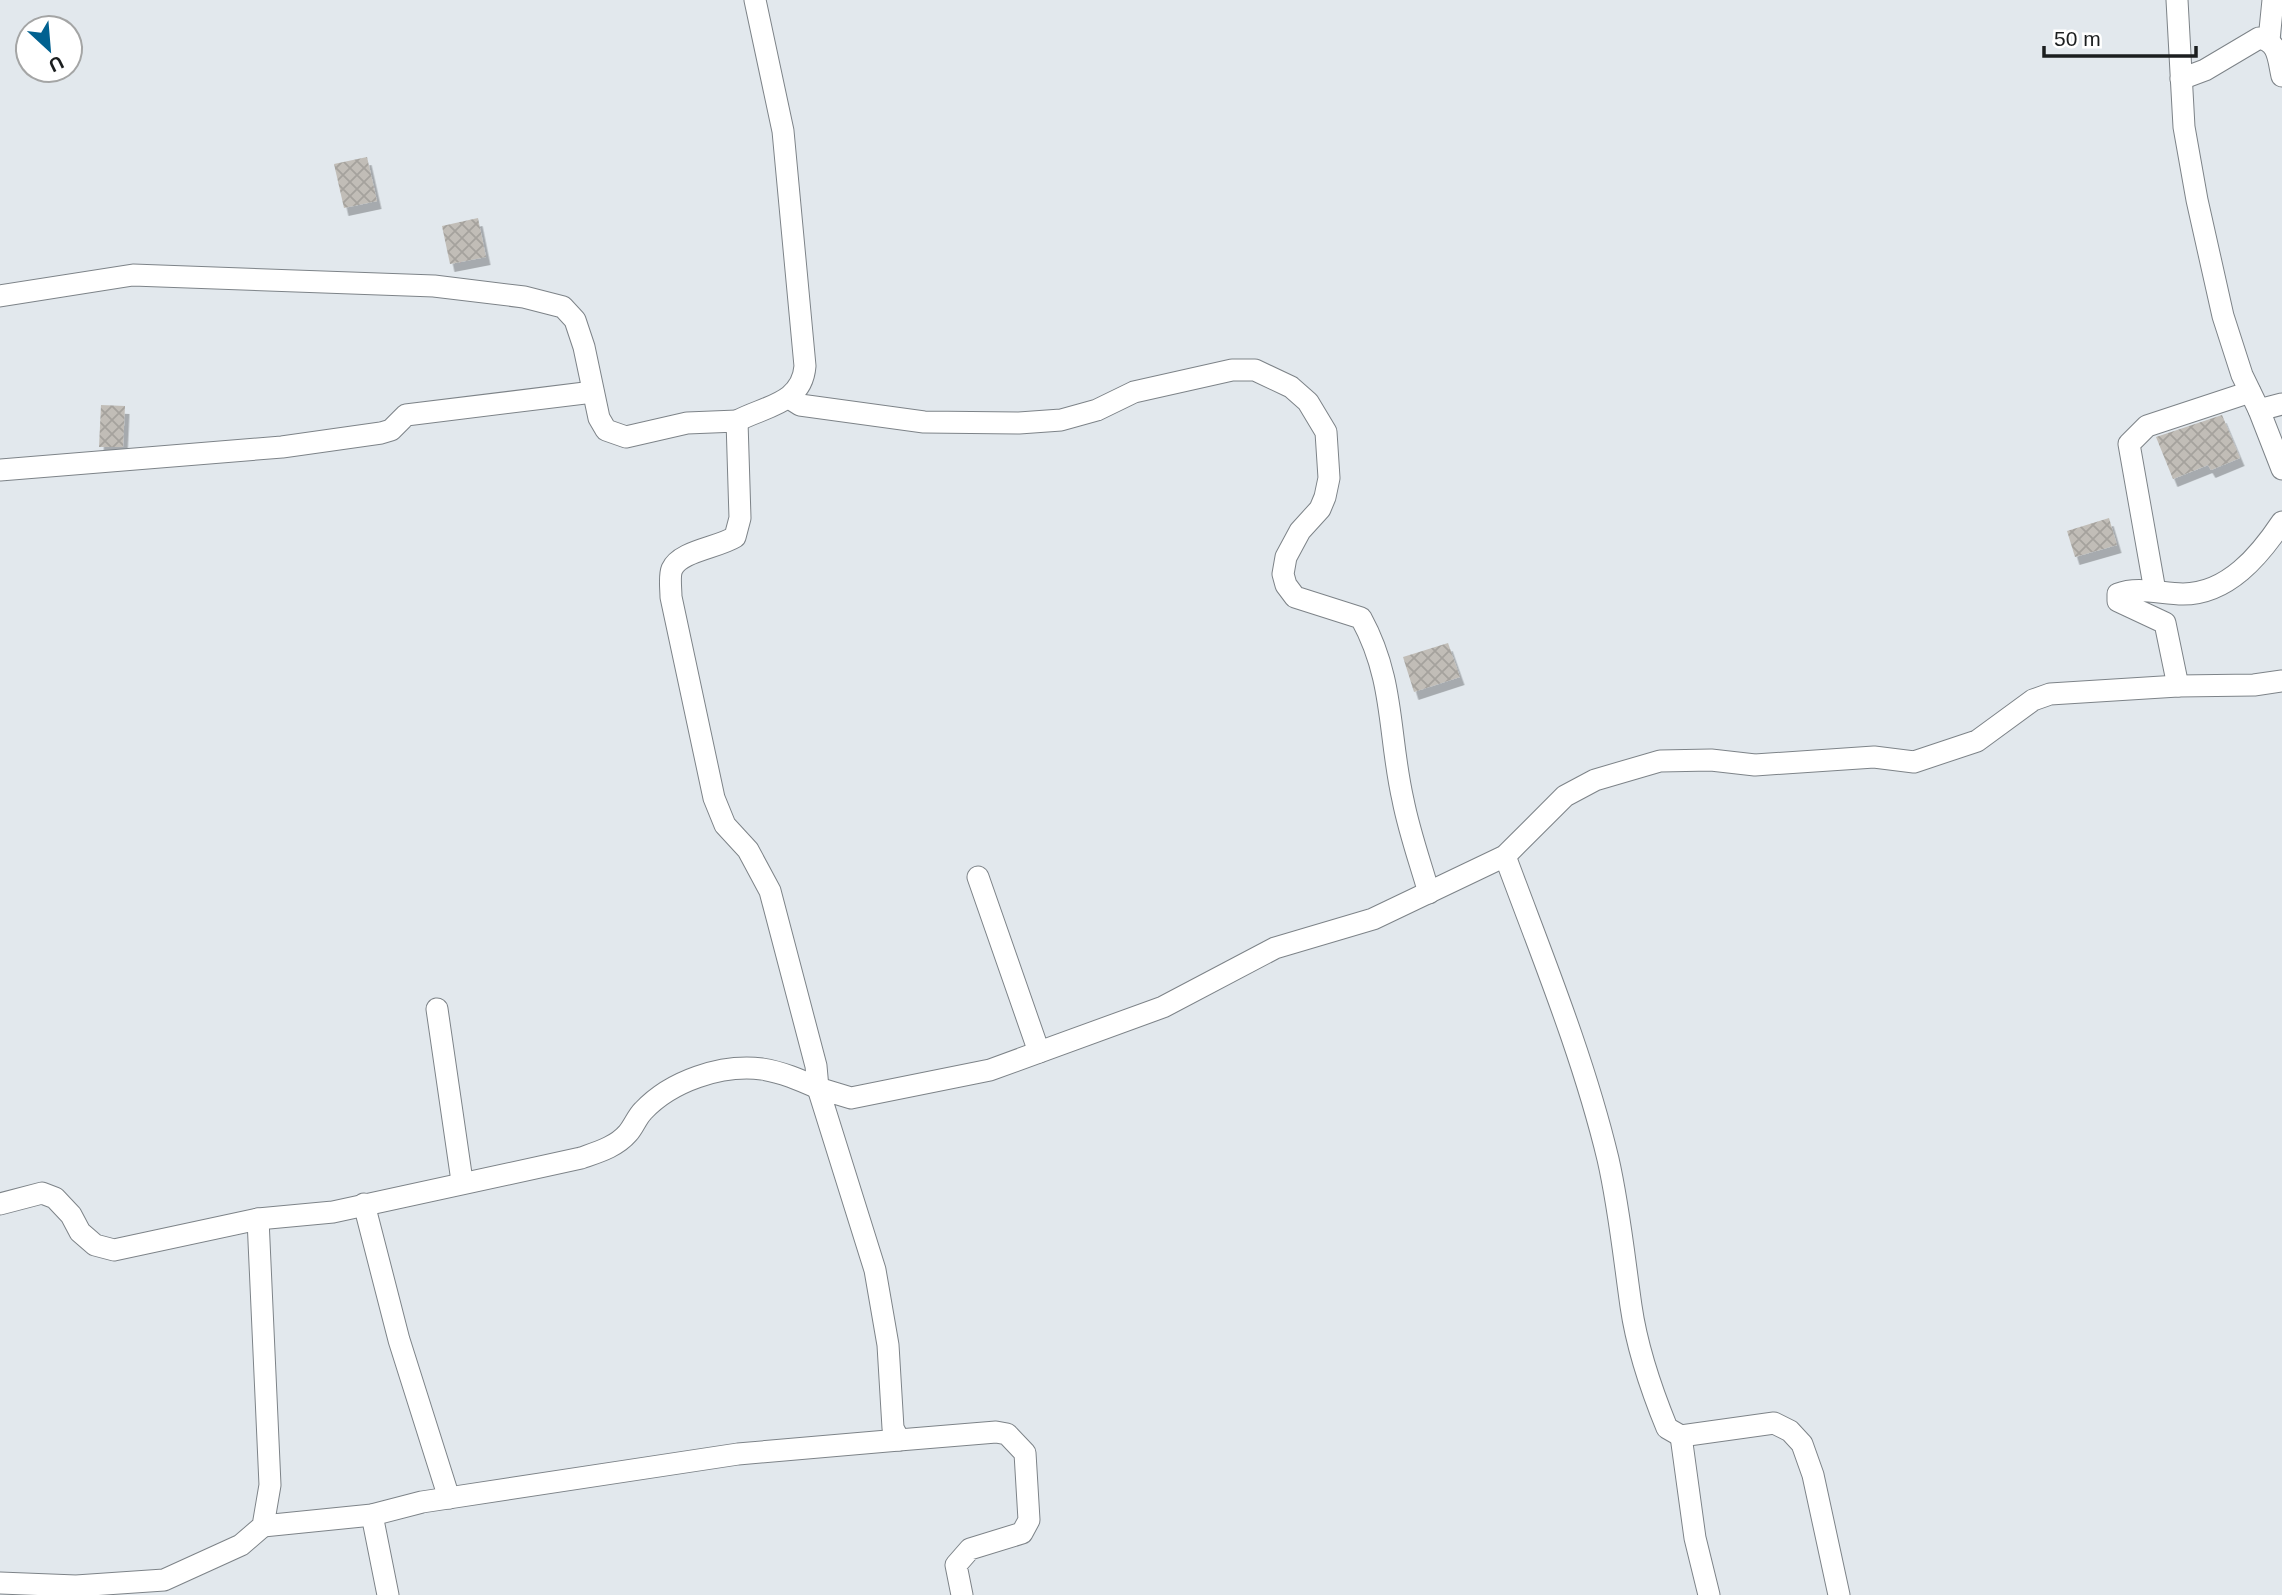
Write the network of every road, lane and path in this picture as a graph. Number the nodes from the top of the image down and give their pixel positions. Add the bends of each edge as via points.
1 (755, 0) edge
2 (2177, 0) edge
3 (2273, 0) edge
4 (2269, 40) junction
5 (2281, 64) edge
6 (2181, 79) junction
7 (0, 296) edge
8 (593, 393) junction
9 (789, 398) junction
10 (2255, 401) junction
11 (2282, 404) edge
12 (737, 421) junction
13 (2282, 469) edge
14 (0, 470) edge
15 (2282, 522) edge
16 (2155, 591) junction
17 (2282, 681) edge
18 (2178, 686) junction
19 (1505, 856) junction
20 (978, 877) dead end
21 (1429, 893) junction
22 (437, 1009) dead end
23 (1039, 1052) junction
24 (818, 1088) junction
25 (462, 1181) junction
26 (0, 1204) edge
27 (363, 1204) junction
28 (258, 1220) junction
29 (1681, 1436) junction
30 (899, 1440) junction
31 (449, 1498) junction
32 (372, 1515) junction
33 (262, 1527) junction
34 (9, 1587) edge
35 (388, 1595) edge
36 (962, 1595) edge
37 (1709, 1595) edge
38 (1839, 1595) edge

1 - 9 street via 783,131 805,366 804,380
2 - 6 street
3 - 4 street
4 - 5 street
4 - 6 street via 2259,38
6 - 10 street via 2184,127 2223,316
7 - 8 street via 133,275 434,286 524,297 563,307 575,320
8 - 12 street via 606,430 626,437 687,423
8 - 14 street via 406,415 381,433 282,447
9 - 12 street
9 - 21 street via 800,405 924,422 1019,423 1061,420 1097,410 1134,392 1232,370 1255,370 1291,387 1318,415 1326,432 1329,478 1320,509 1286,556 1286,585 1295,597 1361,618 1376,645 1402,798
10 - 11 street
10 - 13 street
10 - 16 street via 2147,426 2129,444
12 - 24 street via 740,518 735,537 680,559 671,569 671,597 715,798 725,825 748,849 770,891
15 - 16 street via 2257,556 2221,584 2186,594
16 - 18 street via 2124,592 2117,597 2165,623
17 - 18 street
18 - 19 street via 2050,694 2033,700 1977,741 1914,762 1874,757 1755,765 1660,761 1595,780 1565,796
19 - 21 street
19 - 29 street via 1569,1026 1601,1133 1644,1365 1667,1428
20 - 23 street
21 - 23 street via 1373,919 1275,948 1163,1007
22 - 25 street
23 - 24 street via 990,1070 851,1098
24 - 25 street via 760,1069 690,1080 668,1090 642,1112 628,1133 602,1151
24 - 30 street via 875,1270 888,1345 893,1428
25 - 27 street
26 - 28 street via 42,1193 55,1198 80,1232 95,1245 114,1250
27 - 28 street
27 - 31 street via 399,1340
28 - 33 street via 270,1485
29 - 37 street via 1695,1538
29 - 38 street via 1774,1423 1790,1431 1802,1444 1813,1475
30 - 31 street via 738,1454
30 - 36 street via 996,1432 1014,1439 1025,1454 1027,1528 963,1554 956,1565
31 - 32 street
32 - 33 street
32 - 35 street
33 - 34 street via 241,1545 164,1580

